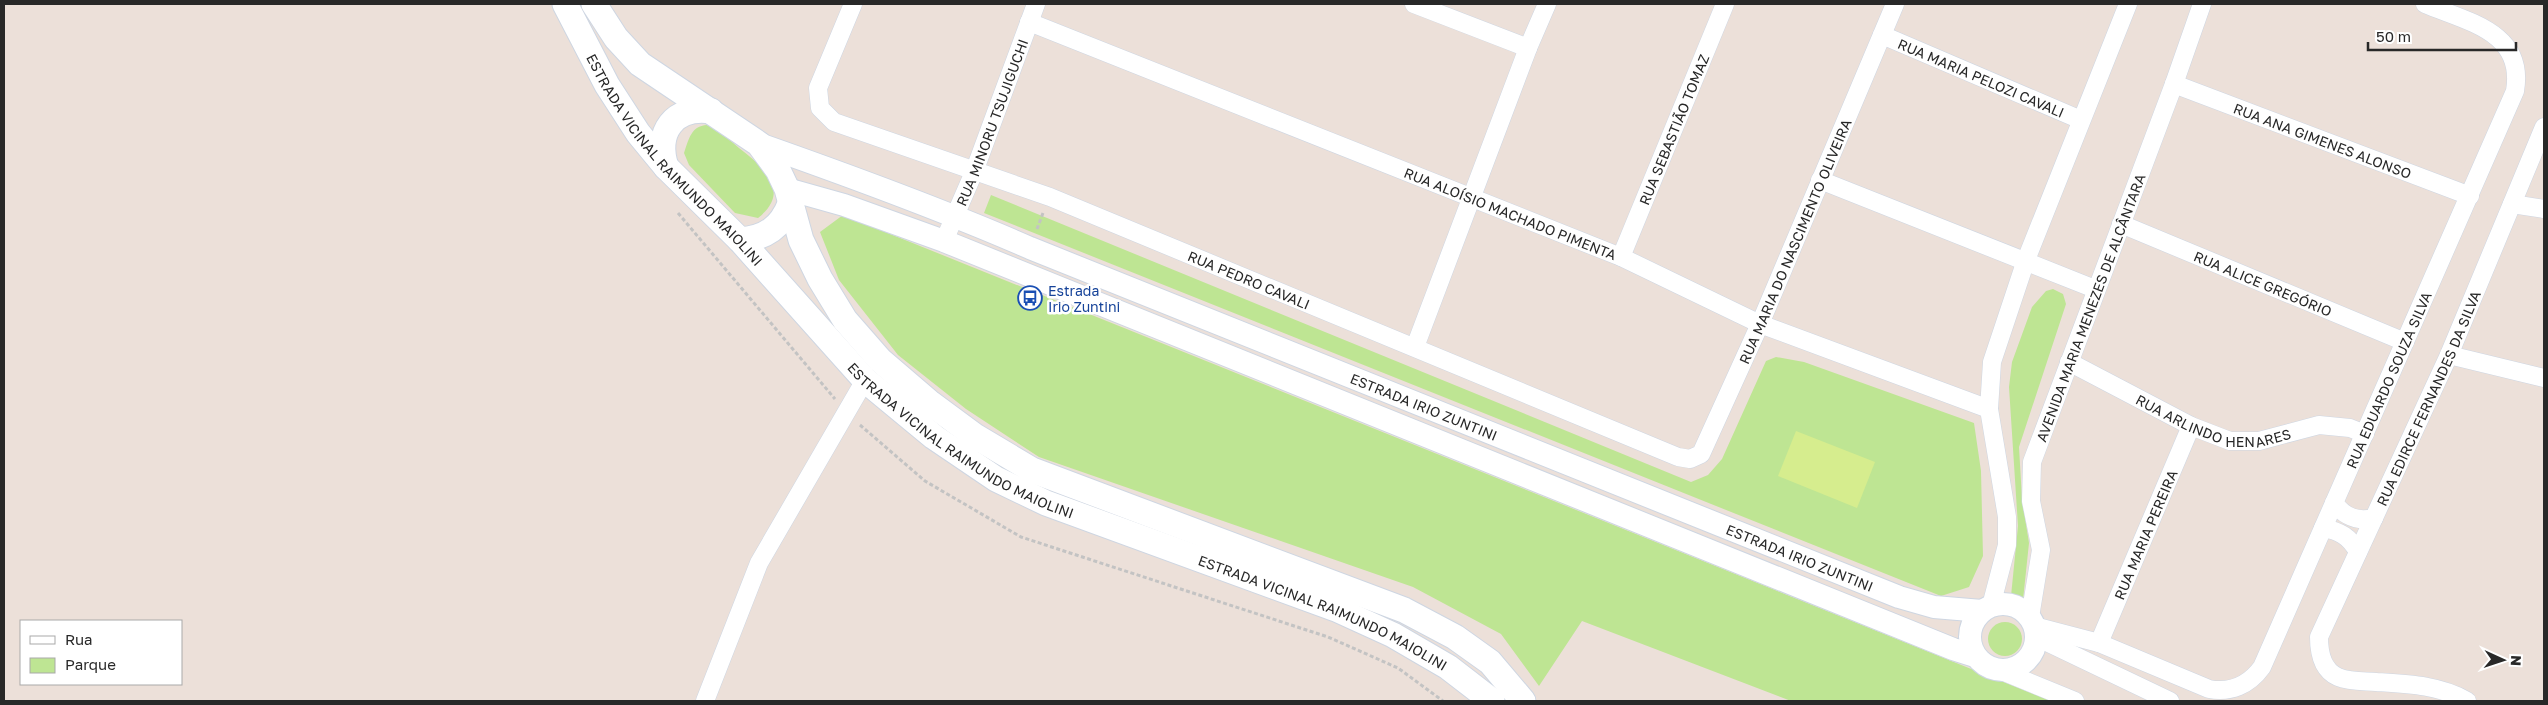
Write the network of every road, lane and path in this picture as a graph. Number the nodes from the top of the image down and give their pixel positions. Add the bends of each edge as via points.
1 (566, 4) edge
2 (594, 4) edge
3 (853, 4) edge
4 (1036, 4) edge
5 (1414, 4) edge
6 (1547, 4) edge
7 (1725, 4) edge
8 (1895, 4) edge
9 (2128, 4) edge
10 (2202, 4) edge
11 (2425, 4) edge
12 (1029, 22) junction
13 (1882, 35) junction
14 (1528, 48) junction
15 (2174, 84) junction
16 (711, 111) junction
17 (2081, 120) junction
18 (2544, 127) edge
19 (759, 144) junction
20 (666, 167) junction
21 (974, 172) junction
22 (1820, 180) junction
23 (789, 196) junction
24 (2470, 196) junction
25 (1472, 198) junction
26 (2512, 204) junction
27 (2544, 209) edge
28 (955, 216) junction
29 (2121, 224) junction
30 (740, 240) junction
31 (944, 242) junction
32 (1621, 257) junction
33 (2026, 260) junction
34 (2095, 289) junction
35 (1760, 324) junction
36 (2405, 342) junction
37 (1415, 347) junction
38 (2449, 355) junction
39 (2069, 362) junction
40 (2544, 378) edge
41 (866, 380) junction
42 (1989, 409) junction
43 (2191, 426) junction
44 (2365, 434) junction
45 (1678, 457) joint
46 (2334, 503) junction
47 (2374, 518) junction
48 (2324, 528) junction
49 (2358, 552) junction
50 (1986, 608) junction
51 (2033, 627) junction
52 (2099, 643) junction
53 (1976, 656) junction
54 (1999, 670) junction
55 (705, 701) edge
56 (1492, 701) edge
57 (1523, 701) edge
58 (2075, 701) edge
59 (2170, 701) edge
60 (2467, 701) edge

1 - 20 main road, ESTRADA VICINAL RAIMUNDO MAIOLINI via 607,85 638,133
2 - 16 main road via 616,38 640,64
3 - 21 street, RUA PEDRO CAVALI via 819,83 820,108 834,122
4 - 12 street, RUA MINORU TSUJIGUCHI
5 - 14 street
6 - 14 street
7 - 32 street, RUA SEBASTIÃO TOMAZ
8 - 13 street, RUA MARIA DO NASCIMENTO OLIVEIRA
9 - 17 street
10 - 15 street, AVENIDA MARIA MENEZES DE ALCÂNTARA
11 - 24 street, RUA EDUARDO SOUZA SILVA via 2489,30 2513,57 2517,74 2515,91
12 - 21 street, RUA MINORU TSUJIGUCHI
12 - 25 street, RUA ALOÍSIO MACHADO PIMENTA
13 - 17 street, RUA MARIA PELOZI CAVALI
13 - 22 street, RUA MARIA DO NASCIMENTO OLIVEIRA
14 - 25 street
15 - 24 street, RUA ANA GIMENES ALONSO
15 - 29 street, AVENIDA MARIA MENEZES DE ALCÂNTARA
16 - 19 main road, ESTRADA VICINAL RAIMUNDO MAIOLINI
16 - 20 main road via 698,109 675,119 662,142
17 - 33 street
18 - 26 street, RUA EDIRCE FERNANDES DA SILVA
19 - 23 main road, ESTRADA VICINAL RAIMUNDO MAIOLINI via 778,170
19 - 28 street, ESTRADA IRIO ZUNTINI
20 - 30 main road, ESTRADA VICINAL RAIMUNDO MAIOLINI
21 - 28 street, RUA MINORU TSUJIGUCHI
21 - 37 street, RUA PEDRO CAVALI via 1050,196
22 - 33 street
22 - 35 street, RUA MARIA DO NASCIMENTO OLIVEIRA
23 - 30 main road via 785,216 777,227 760,237
23 - 31 street, ESTRADA IRIO ZUNTINI via 844,205
23 - 57 main road, ESTRADA VICINAL RAIMUNDO MAIOLINI via 801,240 845,320 880,360 975,436 1032,470 1404,610 1455,637 1490,662
24 - 36 street, RUA EDUARDO SOUZA SILVA
25 - 32 street, RUA ALOÍSIO MACHADO PIMENTA
25 - 37 street
26 - 27 street
26 - 38 street, RUA EDIRCE FERNANDES DA SILVA
28 - 31 street, RUA MINORU TSUJIGUCHI
28 - 50 street, ESTRADA IRIO ZUNTINI via 1899,597 1934,607
29 - 34 street, AVENIDA MARIA MENEZES DE ALCÂNTARA
29 - 36 street, RUA ALICE GREGÓRIO
30 - 41 main road, ESTRADA VICINAL RAIMUNDO MAIOLINI
31 - 53 street, ESTRADA IRIO ZUNTINI
32 - 35 street, RUA ALOÍSIO MACHADO PIMENTA
33 - 34 street
33 - 42 street via 1992,362
34 - 39 street, AVENIDA MARIA MENEZES DE ALCÂNTARA
35 - 42 street, RUA ALOÍSIO MACHADO PIMENTA
35 - 45 street, RUA MARIA DO NASCIMENTO OLIVEIRA via 1701,454 1690,459
36 - 44 street, RUA EDUARDO SOUZA SILVA
37 - 45 street, RUA PEDRO CAVALI
38 - 40 street
38 - 47 street, RUA EDIRCE FERNANDES DA SILVA
39 - 43 street, RUA ARLINDO HENARES
39 - 51 street, AVENIDA MARIA MENEZES DE ALCÂNTARA via 2032,462 2031,501 2041,550
41 - 55 street via 759,563
41 - 56 main road, ESTRADA VICINAL RAIMUNDO MAIOLINI via 934,437 996,479 1046,503 1336,609 1393,635 1448,667
42 - 50 street via 2007,516 2007,545
43 - 44 street, RUA ARLINDO HENARES via 2215,437 2244,442 2274,438 2303,427 2319,425 2342,426
43 - 52 street, RUA MARIA PEREIRA
44 - 46 street, RUA EDUARDO SOUZA SILVA
46 - 47 street via 2347,516
46 - 48 street, RUA EDUARDO SOUZA SILVA
47 - 49 street, RUA EDIRCE FERNANDES DA SILVA
48 - 49 street via 2340,532
48 - 52 street, RUA EDUARDO SOUZA SILVA via 2262,667 2250,680 2235,688 2218,690 2200,686
49 - 60 street, RUA EDIRCE FERNANDES DA SILVA via 2319,637 2319,653 2325,666 2337,676 2354,681 2415,684 2453,693
50 - 51 street via 2012,605
50 - 53 street via 1971,627 1971,647
51 - 52 street
51 - 54 street via 2034,648 2020,665
51 - 59 street
53 - 54 street via 1982,663
54 - 58 street

